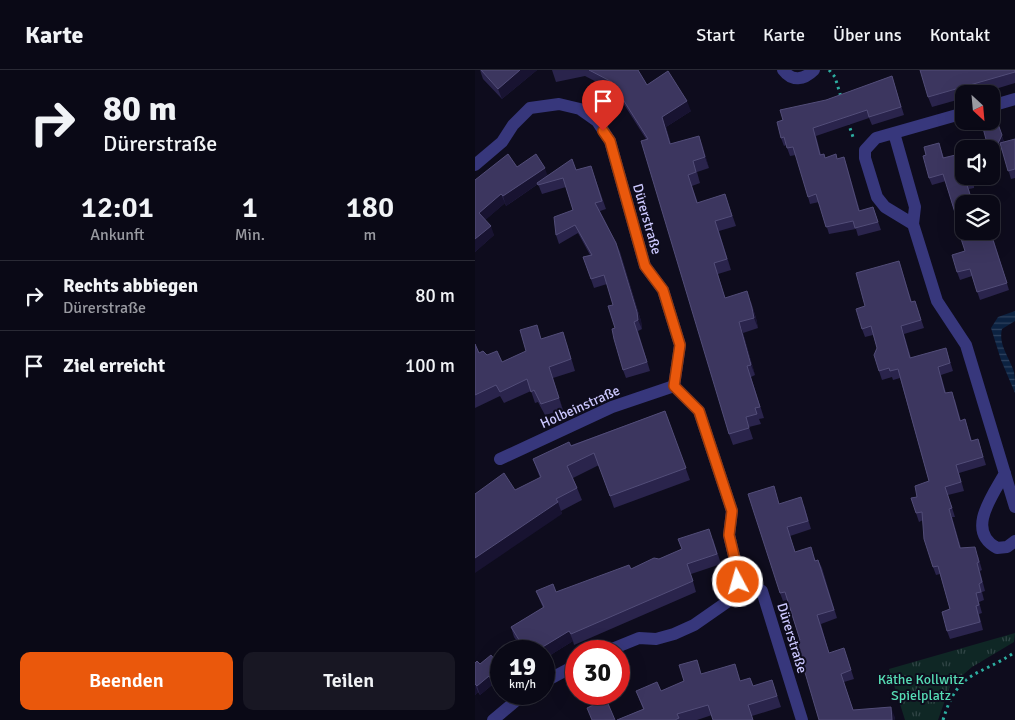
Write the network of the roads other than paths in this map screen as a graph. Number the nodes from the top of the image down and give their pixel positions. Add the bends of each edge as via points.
1 (783, 70) edge
2 (814, 70) edge
3 (1015, 99) edge
4 (1000, 103) edge
5 (955, 116) edge
6 (894, 133) junction
7 (475, 165) edge
8 (913, 224) junction
9 (674, 386) junction
10 (500, 459) dead end
11 (1005, 473) junction
12 (1015, 507) edge
13 (1015, 541) edge
14 (739, 577) junction
15 (630, 642) edge
16 (510, 705) edge
17 (493, 720) edge
18 (802, 720) edge

1 - 2 street via 788,76 798,79
3 - 4 street
5 - 6 street
6 - 8 street via 915,207
6 - 8 street via 877,138 865,150 865,158 877,196 885,206
7 - 9 street, Dürerstraße via 502,142 513,124 530,108 559,104 580,109 597,121 610,141 645,266 663,290 680,345
8 - 11 street via 937,301 966,345
9 - 10 street, Holbeinstraße via 612,408
9 - 14 street via 699,411 732,511 729,535
11 - 12 street
11 - 13 street via 983,514 981,526 984,538 997,548 1007,547
14 - 15 street via 727,602 694,625 656,639 639,638
14 - 18 street, Dürerstraße via 761,591
16 - 17 street

